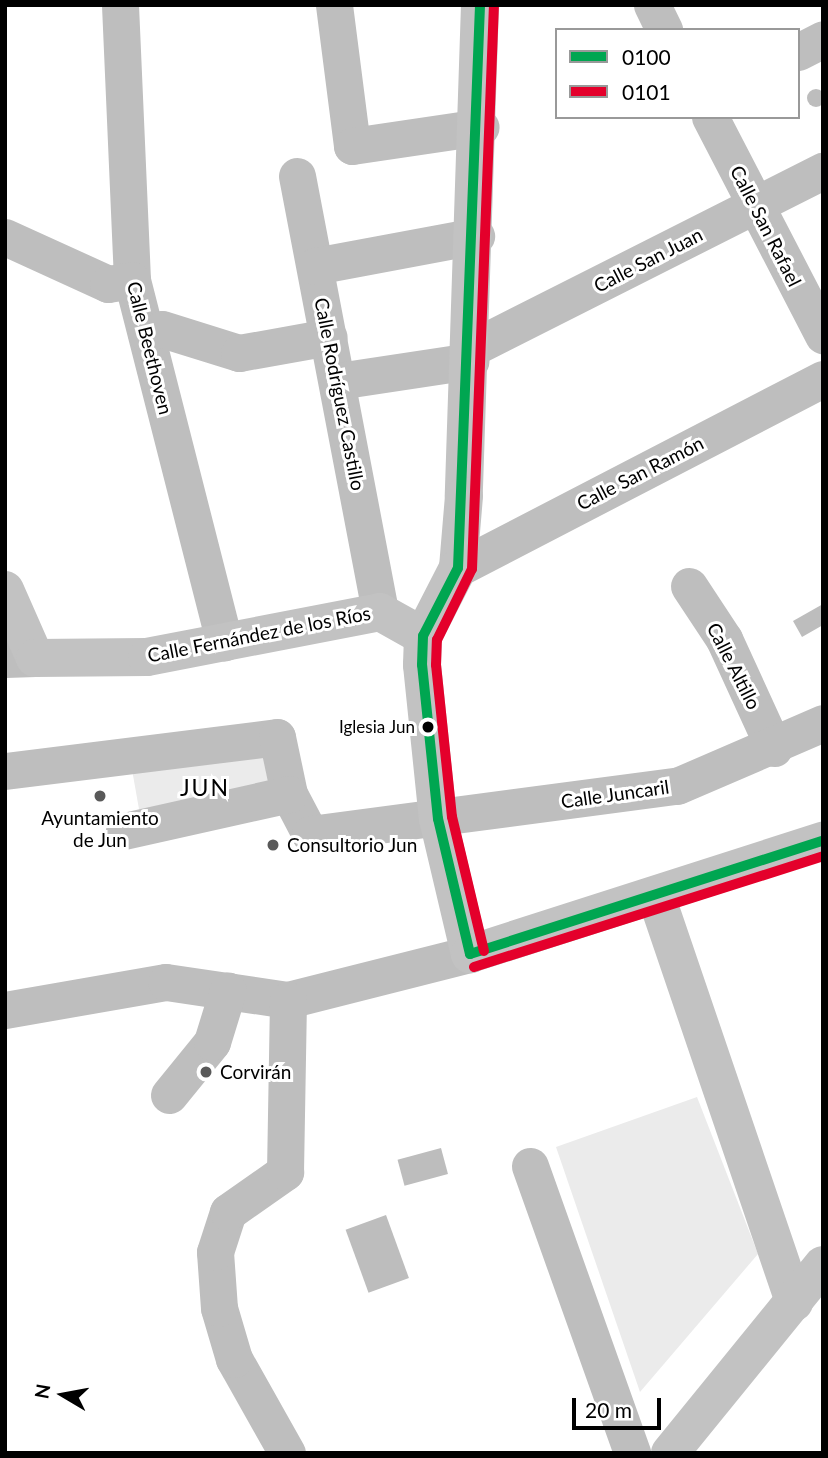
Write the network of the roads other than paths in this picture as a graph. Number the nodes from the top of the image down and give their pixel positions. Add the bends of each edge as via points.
1 (120, 5) edge
2 (334, 5) edge
3 (480, 5) edge
4 (652, 5) edge
5 (663, 28) edge
6 (823, 39) edge
7 (800, 51) edge
8 (711, 119) edge
9 (481, 127) junction
10 (823, 171) edge
11 (297, 176) dead end
12 (755, 205) junction
13 (476, 236) junction
14 (5, 237) edge
15 (315, 266) junction
16 (132, 280) junction
17 (146, 333) junction
18 (823, 335) edge
19 (329, 337) junction
20 (472, 355) junction
21 (823, 379) edge
22 (338, 381) junction
23 (458, 568) junction
24 (689, 586) dead end
25 (5, 590) edge
26 (380, 612) junction
27 (423, 636) junction
28 (224, 642) junction
29 (20, 658) edge
30 (823, 723) edge
31 (774, 748) junction
32 (5, 771) edge
33 (289, 794) junction
34 (438, 819) junction
35 (124, 831) dead end
36 (823, 841) edge
37 (656, 896) junction
38 (470, 954) junction
39 (228, 990) junction
40 (288, 999) junction
41 (5, 1010) edge
42 (169, 1095) dead end
43 (530, 1166) dead end
44 (823, 1265) edge
45 (794, 1302) junction
46 (287, 1453) edge
47 (632, 1453) edge
48 (670, 1453) edge

1 - 16 street, Calle Beethoven
2 - 9 street via 352,146
3 - 9 street
4 - 5 street
6 - 7 street
8 - 12 street, Calle San Rafael
9 - 13 street
10 - 12 street, Calle San Juan
11 - 15 street, Calle Rodríguez Castillo
12 - 18 street, Calle San Rafael
12 - 20 street, Calle San Juan
13 - 15 street
13 - 20 street
14 - 16 street via 108,284
15 - 19 street, Calle Rodríguez Castillo
16 - 17 street, Calle Beethoven
17 - 19 street via 162,329 239,353
17 - 28 street, Calle Beethoven
19 - 22 street, Calle Rodríguez Castillo
20 - 22 street, Calle San Juan
20 - 23 street
21 - 23 street, Calle San Ramón
22 - 26 street, Calle Rodríguez Castillo
23 - 27 street
24 - 31 street, Calle Altillo via 723,639
25 - 29 street
26 - 27 street, Calle Fernández de los Ríos
26 - 28 street, Calle Fernández de los Ríos
27 - 34 street
28 - 29 street, Calle Fernández de los Ríos via 147,657
30 - 31 street, Calle Juncaril
31 - 34 street, Calle Juncaril via 677,786
32 - 33 street via 277,737
33 - 34 street, Calle Juncaril via 310,834
33 - 35 street
34 - 38 street
36 - 37 street
37 - 38 street
37 - 45 street
38 - 40 street
39 - 40 street
39 - 41 street via 166,982
39 - 42 street via 212,1042
40 - 46 street via 285,1172 228,1212 215,1252 219,1308 234,1359
43 - 47 street
44 - 45 street
45 - 48 street

